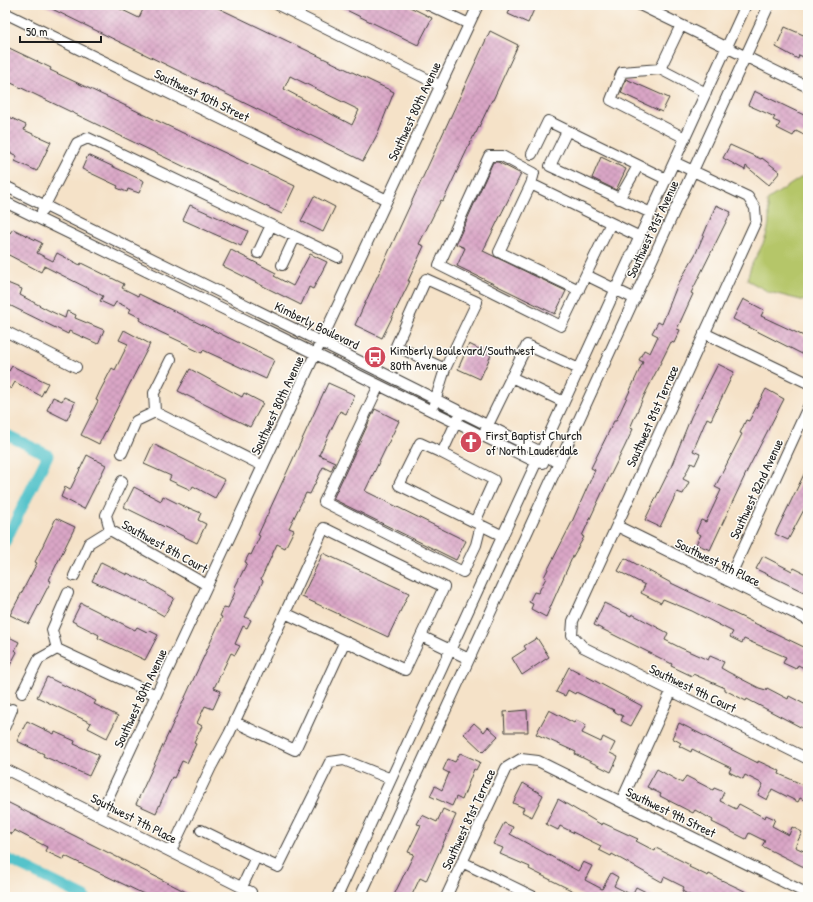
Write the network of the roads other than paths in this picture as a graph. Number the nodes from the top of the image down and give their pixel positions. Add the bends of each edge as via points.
1 (278, 5) edge
2 (430, 5) edge
3 (478, 5) edge
4 (640, 5) edge
5 (746, 5) edge
6 (769, 5) edge
7 (5, 13) edge
8 (469, 24) junction
9 (681, 25) junction
10 (727, 48) junction
11 (745, 57) junction
12 (660, 69) junction
13 (441, 86) junction
14 (808, 87) edge
15 (706, 93) junction
16 (567, 131) junction
17 (685, 138) junction
18 (532, 154) dead end
19 (674, 162) junction
20 (638, 166) junction
21 (693, 171) junction
22 (666, 180) junction
23 (531, 184) junction
24 (5, 186) edge
25 (620, 198) junction
26 (387, 200) junction
27 (5, 202) edge
28 (45, 206) junction
29 (651, 213) junction
30 (39, 218) junction
31 (611, 223) junction
32 (271, 225) junction
33 (295, 237) junction
34 (640, 237) junction
35 (258, 253) dead end
36 (338, 257) dead end
37 (282, 264) dead end
38 (586, 275) junction
39 (616, 289) junction
40 (579, 290) junction
41 (635, 298) junction
42 (5, 331) edge
43 (704, 333) junction
44 (321, 342) junction
45 (316, 354) junction
46 (171, 359) dead end
47 (76, 367) dead end
48 (445, 369) junction
49 (579, 369) junction
50 (511, 377) junction
51 (808, 383) edge
52 (379, 385) junction
53 (435, 399) junction
54 (564, 402) junction
55 (808, 407) edge
56 (432, 411) junction
57 (155, 412) junction
58 (461, 412) junction
59 (456, 423) junction
60 (488, 426) junction
61 (483, 436) junction
62 (541, 452) junction
63 (122, 453) dead end
64 (442, 453) junction
65 (536, 462) junction
66 (559, 464) junction
67 (263, 466) junction
68 (122, 481) dead end
69 (478, 523) junction
70 (617, 526) junction
71 (110, 530) junction
72 (503, 536) junction
73 (74, 576) dead end
74 (728, 581) junction
75 (208, 585) junction
76 (68, 593) dead end
77 (285, 613) junction
78 (808, 620) edge
79 (572, 635) joint
80 (421, 636) junction
81 (345, 641) junction
82 (57, 649) junction
83 (450, 650) junction
84 (469, 659) junction
85 (671, 692) junction
86 (22, 693) dead end
87 (156, 696) junction
88 (12, 709) dead end
89 (235, 722) junction
90 (5, 726) edge
91 (521, 759) joint
92 (808, 759) edge
93 (5, 769) edge
94 (391, 779) junction
95 (621, 802) junction
96 (100, 815) junction
97 (201, 830) dead end
98 (171, 851) junction
99 (256, 857) junction
100 (462, 862) junction
101 (808, 894) edge
102 (337, 897) edge
103 (360, 897) edge
104 (446, 897) edge
105 (534, 897) edge

1 - 13 street
2 - 8 street
3 - 8 street, Southwest 80th Avenue
4 - 9 street
5 - 10 street, Southwest 81st Avenue
6 - 11 street, Southwest 81st Avenue
7 - 26 street, Southwest 10th Street
8 - 13 street, Southwest 80th Avenue
9 - 10 street
9 - 12 street
10 - 11 street
10 - 15 street, Southwest 81st Avenue
11 - 14 street
11 - 21 street, Southwest 81st Avenue
12 - 15 street
12 - 17 street via 622,72 611,100
13 - 26 street, Southwest 80th Avenue
15 - 17 street, Southwest 81st Avenue
16 - 18 street via 548,121
16 - 20 street
16 - 25 street via 550,166
17 - 19 street, Southwest 81st Avenue
19 - 21 street
19 - 22 street, Southwest 81st Avenue
20 - 22 street
20 - 25 street
21 - 41 street, Southwest 81st Avenue
21 - 43 street, Southwest 81st Terrace via 748,197 755,208 756,221
22 - 29 street, Southwest 81st Avenue
23 - 31 street
23 - 40 street via 499,252
23 - 40 street via 534,173 502,156 489,156 439,265 561,326
24 - 28 street, Kimberly Boulevard
25 - 29 street
26 - 44 street, Southwest 80th Avenue
27 - 30 street, Kimberly Boulevard
28 - 30 street
28 - 32 street via 77,143 88,138
28 - 44 street, Kimberly Boulevard
29 - 34 street, Southwest 81st Avenue
30 - 45 street, Kimberly Boulevard
31 - 34 street
31 - 38 street
32 - 33 street
32 - 35 street
33 - 36 street
33 - 37 street
34 - 39 street, Southwest 81st Avenue
38 - 39 street
38 - 40 street
39 - 41 street
39 - 49 street, Southwest 81st Avenue
41 - 66 street, Southwest 81st Avenue
42 - 47 street
43 - 51 street
43 - 70 street, Southwest 81st Terrace
44 - 45 street, Southwest 80th Avenue
44 - 53 street, Kimberly Boulevard
45 - 52 street, Kimberly Boulevard
45 - 67 street, Southwest 80th Avenue
46 - 57 street via 154,393
48 - 48 street via 477,302 426,279 396,346
48 - 53 street
49 - 50 street via 527,345
49 - 54 street, Southwest 81st Avenue
50 - 54 street
50 - 60 street
52 - 56 street, Kimberly Boulevard
52 - 69 street via 324,502 463,572 476,545
53 - 56 street
53 - 58 street, Kimberly Boulevard
54 - 62 street, Southwest 81st Avenue
55 - 74 street, Southwest 82nd Avenue
56 - 59 street, Kimberly Boulevard
57 - 63 street via 136,421
57 - 67 street
58 - 59 street
58 - 60 street, Kimberly Boulevard
59 - 61 street, Kimberly Boulevard
59 - 64 street
60 - 61 street
60 - 62 street, Kimberly Boulevard
61 - 65 street, Kimberly Boulevard
62 - 65 street, Southwest 81st Avenue
62 - 66 street, Kimberly Boulevard
64 - 69 street via 494,480
64 - 69 street via 420,443 399,485
65 - 66 street, Kimberly Boulevard
65 - 72 street, Southwest 81st Avenue
66 - 84 street, Southwest 81st Avenue
67 - 75 street, Southwest 80th Avenue
68 - 71 street via 106,514
69 - 72 street
70 - 74 street, Southwest 9th Place
70 - 79 street, Southwest 81st Terrace via 573,621
71 - 73 street via 89,543
71 - 75 street, Southwest 8th Court
72 - 83 street, Southwest 81st Avenue
74 - 78 street, Southwest 9th Place
75 - 87 street, Southwest 80th Avenue
76 - 82 street via 52,630
77 - 80 street via 324,528 444,587
77 - 81 street
77 - 89 street
79 - 85 street, Southwest 9th Court via 583,647
80 - 81 street via 405,670
80 - 83 street
81 - 89 street via 295,750
82 - 86 street via 39,659
82 - 87 street
83 - 84 street
83 - 94 street, Southwest 81st Avenue
84 - 103 street, Southwest 81st Avenue
85 - 92 street, Southwest 9th Court
85 - 95 street
87 - 96 street, Southwest 80th Avenue
88 - 90 street
89 - 98 street
91 - 95 street, Southwest 9th Street via 538,761
91 - 100 street, Southwest 81st Terrace via 506,768
93 - 96 street, Southwest 7th Place
94 - 99 street via 344,760 330,762 278,867
94 - 102 street, Southwest 81st Avenue
95 - 101 street, Southwest 9th Street
96 - 98 street, Southwest 7th Place
97 - 99 street
98 - 99 street, Southwest 7th Place via 246,889
100 - 104 street, Southwest 81st Terrace
100 - 105 street

